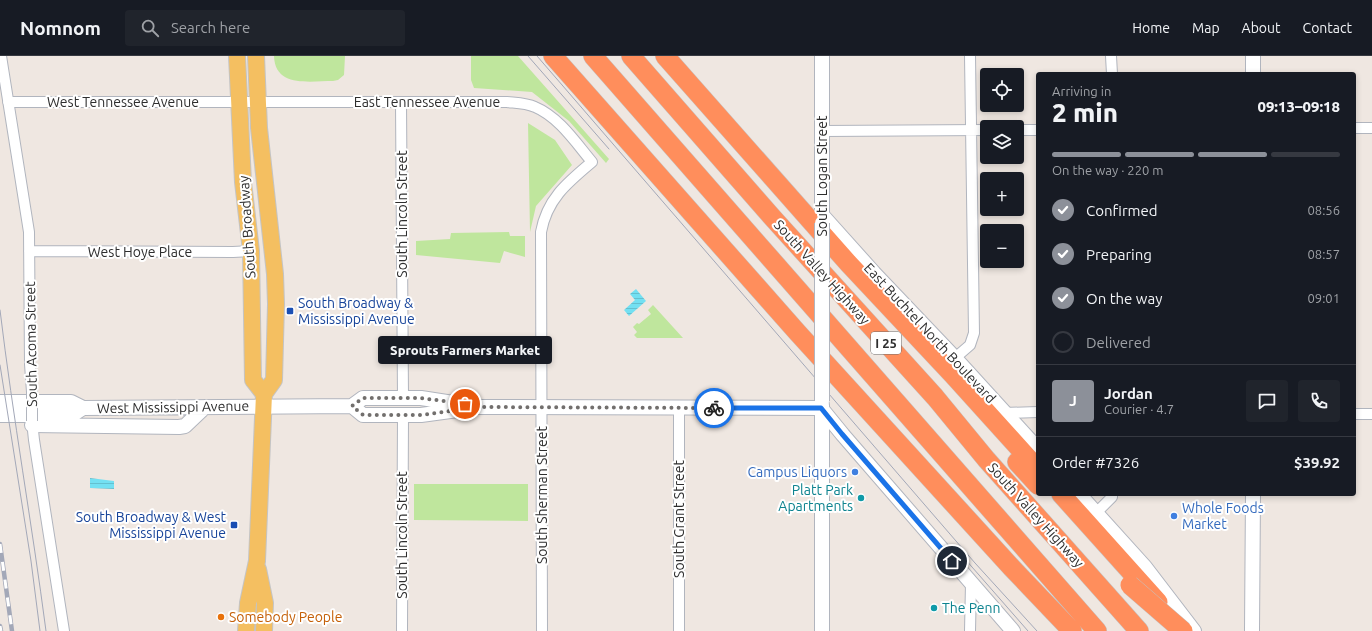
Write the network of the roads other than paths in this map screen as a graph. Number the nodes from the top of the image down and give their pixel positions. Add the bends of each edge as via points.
1 (1, 56) edge
2 (237, 56) edge
3 (256, 56) edge
4 (553, 56) edge
5 (557, 56) edge
6 (593, 56) edge
7 (631, 56) edge
8 (665, 56) edge
9 (822, 56) edge
10 (970, 56) edge
11 (1111, 56) edge
12 (1253, 56) edge
13 (1112, 72) edge
14 (1253, 72) edge
15 (584, 92) junction
16 (8, 102) junction
17 (239, 102) junction
18 (258, 102) junction
19 (401, 102) junction
20 (1356, 128) edge
21 (1372, 128) edge
22 (971, 130) junction
23 (980, 130) edge
24 (1024, 130) edge
25 (1036, 130) edge
26 (822, 131) junction
27 (592, 162) joint
28 (772, 217) junction
29 (822, 219) junction
30 (29, 251) junction
31 (251, 251) junction
32 (797, 332) junction
33 (955, 358) junction
34 (403, 398) junction
35 (264, 400) junction
36 (0, 402) edge
37 (822, 404) junction
38 (205, 407) junction
39 (479, 407) junction
40 (542, 407) junction
41 (678, 407) junction
42 (83, 408) junction
43 (357, 410) junction
44 (1036, 412) edge
45 (1004, 413) junction
46 (1356, 414) edge
47 (1372, 414) edge
48 (0, 415) edge
49 (403, 415) junction
50 (32, 423) junction
51 (1036, 447) edge
52 (1036, 467) edge
53 (1036, 483) edge
54 (1048, 496) edge
55 (1063, 496) edge
56 (1081, 496) edge
57 (1112, 496) edge
58 (1253, 496) edge
59 (1096, 512) junction
60 (257, 561) junction
61 (971, 584) junction
62 (64, 631) edge
63 (246, 631) edge
64 (264, 631) edge
65 (402, 631) edge
66 (542, 631) edge
67 (679, 631) edge
68 (822, 631) edge
69 (970, 631) edge
70 (1012, 631) edge
71 (1056, 631) edge
72 (1072, 631) edge
73 (1097, 631) edge
74 (1139, 631) edge
75 (1182, 631) edge
76 (1194, 631) edge
77 (1252, 631) edge

1 - 16 street, South Acoma Street
2 - 17 main road, South Broadway
3 - 18 main road, South Broadway
4 - 15 highway
5 - 15 highway
6 - 73 highway, South Valley Highway / I 25
7 - 28 highway, South Valley Highway / I 25
8 - 52 highway via 848,263
9 - 26 main road, South Logan Street
10 - 22 street
11 - 13 street
12 - 14 main road
15 - 32 highway
16 - 17 street, West Tennessee Avenue
16 - 30 street, South Acoma Street via 29,232
17 - 18 street, East Tennessee Avenue
17 - 31 main road, South Broadway via 243,182
18 - 19 street, East Tennessee Avenue
18 - 35 main road, South Broadway via 276,304 274,380
19 - 27 street, East Tennessee Avenue via 507,102 534,107 560,125
19 - 34 street, South Lincoln Street
20 - 21 street
22 - 23 street
22 - 26 street
22 - 33 street via 974,332 970,344
24 - 25 street
26 - 29 main road, South Logan Street
27 - 40 street, South Sherman Street via 555,198 543,224
28 - 53 highway via 800,230
28 - 74 highway, South Valley Highway / I 25 via 935,396 986,459
29 - 33 main road, East Buchtel North Boulevard
29 - 37 main road, South Logan Street, bridge
30 - 31 street, West Hoye Place
30 - 50 street, South Acoma Street, bridge
31 - 35 main road, South Broadway via 253,380
32 - 71 highway via 936,500
32 - 72 highway
33 - 45 main road, East Buchtel North Boulevard
34 - 39 main road via 421,398
34 - 43 main road via 363,398
35 - 38 main road, West Mississippi Avenue
35 - 43 main road, West Mississippi Avenue
35 - 60 main road, South Broadway
36 - 42 main road, West Mississippi Avenue via 71,402
37 - 41 main road
37 - 61 main road via 842,434
37 - 68 main road, South Logan Street
38 - 42 main road, West Mississippi Avenue
38 - 50 main road via 186,426 179,427
39 - 40 main road
39 - 49 main road, West Mississippi Avenue
40 - 41 main road
40 - 66 street, South Sherman Street
41 - 67 street, South Grant Street
42 - 48 main road, West Mississippi Avenue via 72,415
43 - 49 main road, West Mississippi Avenue
44 - 45 street
45 - 51 main road, East Buchtel North Boulevard
46 - 47 street
49 - 65 street, South Lincoln Street
50 - 62 street, South Acoma Street
54 - 75 highway, bridge via 1130,585
55 - 75 highway via 1138,578
56 - 59 main road
57 - 59 street
58 - 77 main road
59 - 76 main road via 1145,567
60 - 63 main road, South Broadway via 248,603
60 - 64 main road, South Broadway via 265,603
61 - 69 street
61 - 70 main road

